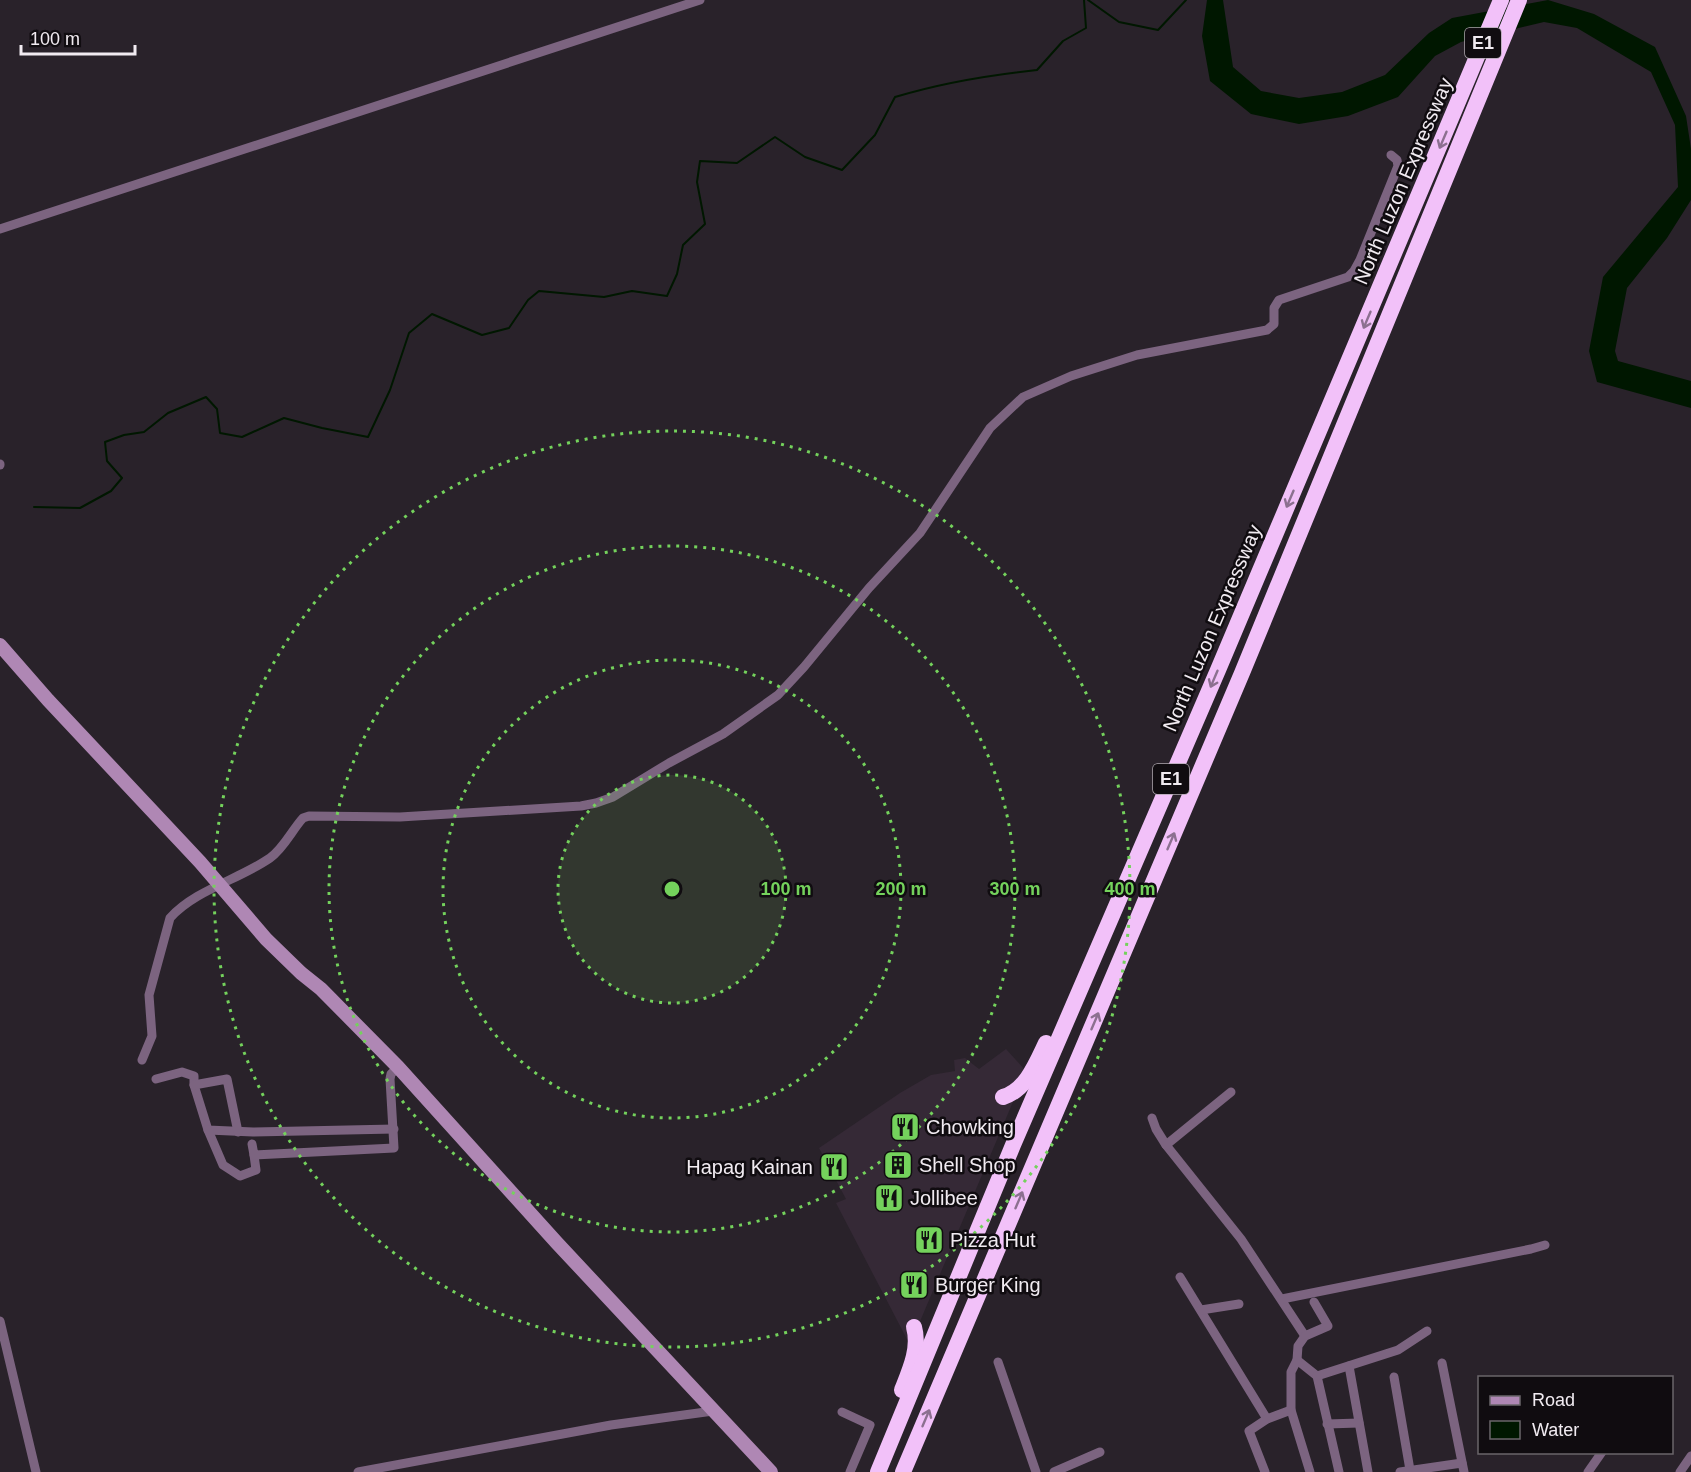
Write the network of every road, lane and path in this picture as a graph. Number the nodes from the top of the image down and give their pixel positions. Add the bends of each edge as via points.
1 (700, 0) edge
2 (1501, 0) edge
3 (1519, 0) edge
4 (1390, 155) dead end
5 (0, 229) edge
6 (0, 645) edge
7 (1130, 874) junction
8 (218, 885) junction
9 (142, 1060) dead end
10 (398, 1067) junction
11 (156, 1078) dead end
12 (194, 1085) junction
13 (1231, 1092) dead end
14 (1002, 1097) dead end
15 (1152, 1118) dead end
16 (394, 1129) junction
17 (207, 1130) junction
18 (238, 1132) junction
19 (252, 1144) dead end
20 (1166, 1145) junction
21 (254, 1155) junction
22 (1545, 1245) dead end
23 (1180, 1277) dead end
24 (1282, 1299) junction
25 (1314, 1302) dead end
26 (1239, 1304) dead end
27 (1201, 1310) junction
28 (0, 1321) edge
29 (914, 1327) dead end
30 (1427, 1331) dead end
31 (1305, 1336) junction
32 (1297, 1360) junction
33 (998, 1362) dead end
34 (1442, 1363) dead end
35 (1349, 1366) junction
36 (1317, 1376) junction
37 (1394, 1377) dead end
38 (1291, 1410) junction
39 (713, 1411) junction
40 (842, 1412) dead end
41 (1267, 1419) junction
42 (1359, 1422) junction
43 (1327, 1424) junction
44 (1100, 1452) dead end
45 (1601, 1454) edge
46 (1691, 1456) edge
47 (1463, 1467) edge
48 (1405, 1471) edge
49 (36, 1472) edge
50 (358, 1472) edge
51 (771, 1472) edge
52 (850, 1472) edge
53 (871, 1472) edge
54 (878, 1472) edge
55 (903, 1472) edge
56 (1036, 1472) edge
57 (1054, 1472) edge
58 (1265, 1472) edge
59 (1310, 1472) edge
60 (1339, 1472) edge
61 (1368, 1472) edge
62 (1588, 1472) edge
63 (1680, 1472) edge

1 - 5 street
2 -> 7 highway, North Luzon Expressway / E1
55 -> 3 highway, North Luzon Expressway / E1 via 1242,673
4 - 8 street via 1398,166 1360,260 1348,277 1279,300 1274,308 1274,324 1267,330 1137,355 1071,376 1023,397 990,428 920,533 804,667 778,695 723,734 613,797 581,806 400,817 306,816 270,858
6 - 8 street
7 - 14 highway via 1100,924 1029,1076 1012,1095
7 - 54 highway, North Luzon Expressway / E1
8 - 9 street via 170,918 149,996 152,1036
8 - 10 street via 266,939
10 - 16 street via 390,1079
10 - 39 street
11 - 12 street via 187,1072 194,1076
12 - 17 street
12 - 18 street via 227,1079
13 - 20 street
15 - 20 street
16 - 18 street
16 - 21 street via 394,1148
17 - 18 street
17 - 21 street via 223,1165 240,1176 256,1170
19 - 21 street
20 - 24 street via 1241,1239
22 - 24 street
23 - 27 street
24 - 31 street
25 - 31 street via 1328,1326
26 - 27 street
27 - 41 street
28 - 49 street
29 - 53 highway via 917,1340 912,1360
30 - 35 street via 1398,1350
31 - 32 street via 1298,1346
32 - 36 street
32 - 38 street via 1291,1372
33 - 56 street
34 - 47 street
35 - 36 street
35 - 42 street
36 - 43 street
37 - 48 street
38 - 41 street
38 - 59 street
39 - 50 street via 611,1425
39 - 51 street
40 - 52 street via 870,1425
41 - 58 street via 1249,1431
42 - 43 street
42 - 61 street
43 - 60 street
44 - 57 street
45 - 62 street
46 - 63 street
47 - 48 street

